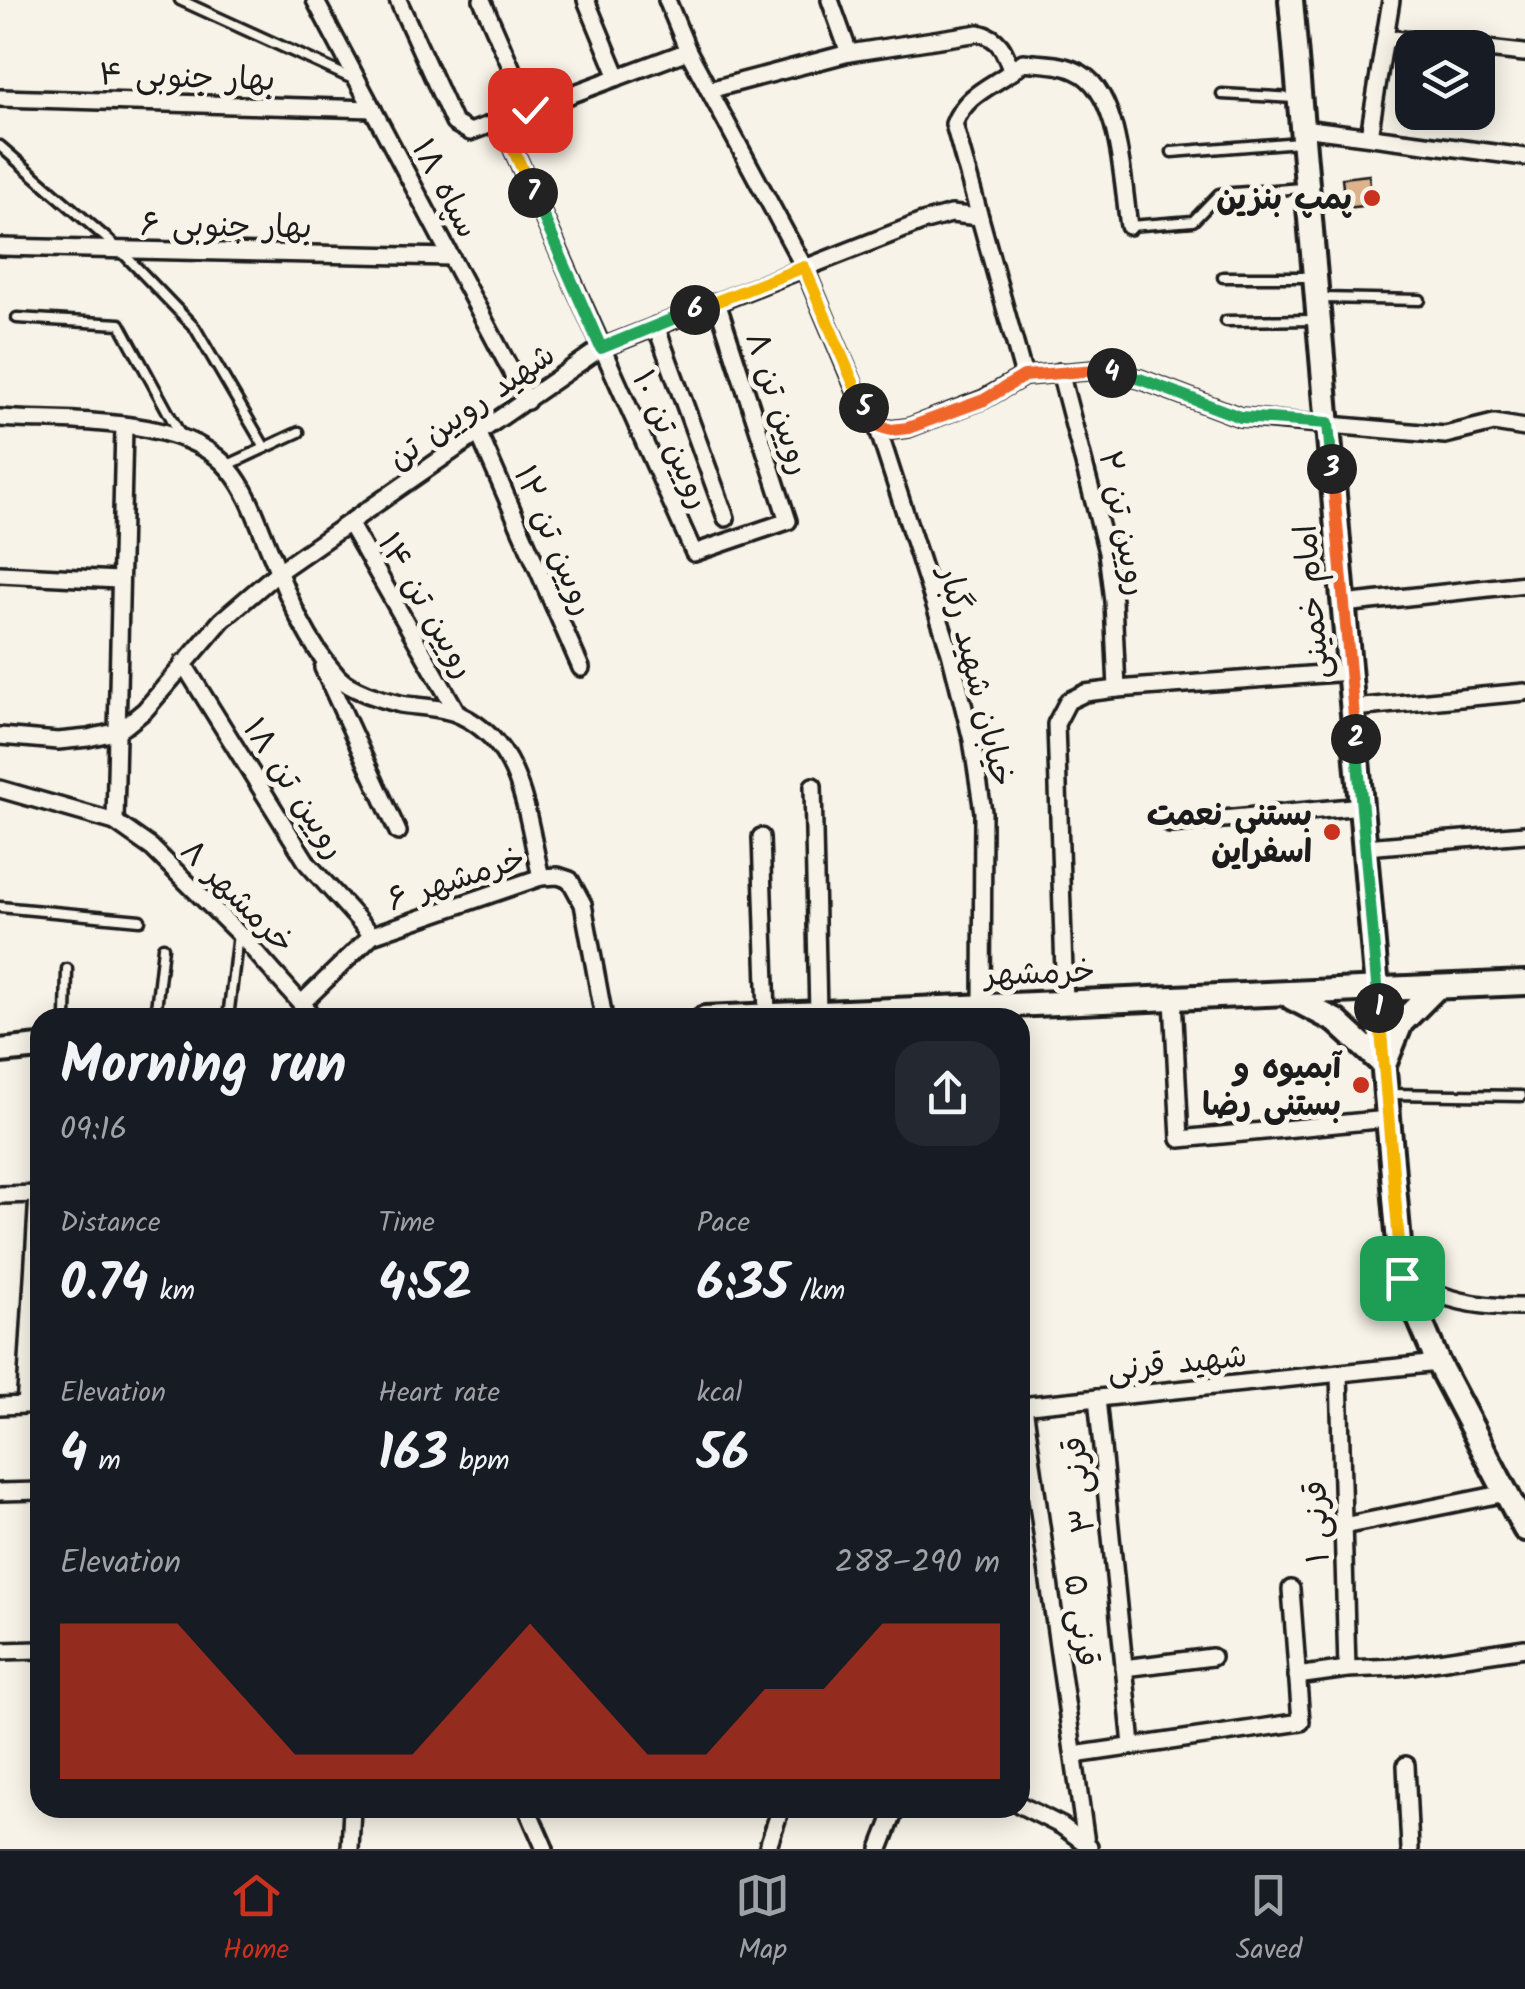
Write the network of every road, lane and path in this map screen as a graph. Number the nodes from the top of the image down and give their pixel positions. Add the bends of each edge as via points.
1 (180, 0) edge
2 (315, 0) edge
3 (398, 0) edge
4 (482, 0) edge
5 (586, 0) edge
6 (667, 0) edge
7 (830, 0) edge
8 (1291, 0) edge
9 (1390, 0) edge
10 (190, 4) edge
11 (1384, 38) junction
12 (1395, 39) edge
13 (688, 50) junction
14 (1495, 50) edge
15 (849, 53) junction
16 (1524, 53) edge
17 (1012, 72) junction
18 (618, 77) junction
19 (358, 80) junction
20 (709, 90) junction
21 (1222, 94) dead end
22 (0, 98) edge
23 (1300, 98) junction
24 (373, 109) junction
25 (530, 110) junction
26 (501, 122) junction
27 (1303, 135) junction
28 (1369, 136) junction
29 (0, 146) edge
30 (1172, 152) dead end
31 (1525, 157) edge
32 (1308, 188) junction
33 (980, 217) junction
34 (1129, 226) joint
35 (0, 247) edge
36 (120, 250) junction
37 (451, 257) junction
38 (804, 267) junction
39 (1223, 277) dead end
40 (1317, 298) junction
41 (1420, 300) dead end
42 (717, 302) junction
43 (17, 318) dead end
44 (1226, 321) dead end
45 (656, 326) junction
46 (601, 348) junction
47 (1060, 372) junction
48 (1024, 376) junction
49 (527, 401) junction
50 (0, 418) edge
51 (1328, 423) junction
52 (124, 426) junction
53 (877, 426) junction
54 (1525, 428) edge
55 (299, 432) dead end
56 (479, 434) junction
57 (182, 436) junction
58 (265, 448) junction
59 (226, 466) junction
60 (726, 518) dead end
61 (349, 524) junction
62 (694, 553) joint
63 (278, 572) junction
64 (0, 574) edge
65 (118, 580) junction
66 (1525, 584) edge
67 (1344, 604) junction
68 (312, 643) junction
69 (183, 663) junction
70 (581, 668) dead end
71 (1350, 672) junction
72 (1117, 688) junction
73 (1525, 692) edge
74 (1353, 708) junction
75 (458, 714) junction
76 (114, 732) junction
77 (0, 736) edge
78 (813, 786) dead end
79 (0, 788) edge
80 (1362, 806) junction
81 (115, 822) junction
82 (1170, 824) dead end
83 (398, 832) dead end
84 (1525, 834) edge
85 (762, 837) dead end
86 (1365, 847) junction
87 (540, 877) junction
88 (0, 906) edge
89 (140, 920) dead end
90 (238, 934) junction
91 (372, 935) junction
92 (163, 947) dead end
93 (67, 969) dead end
94 (1525, 983) edge
95 (1436, 988) junction
96 (1378, 990) junction
97 (1284, 994) junction
98 (1172, 999) junction
99 (303, 1002) junction
100 (1065, 1003) junction
101 (982, 1006) junction
102 (66, 1008) edge
103 (156, 1008) edge
104 (229, 1008) edge
105 (307, 1008) edge
106 (602, 1008) edge
107 (767, 1008) edge
108 (818, 1008) edge
109 (935, 1008) edge
110 (30, 1048) edge
111 (0, 1050) edge
112 (1384, 1066) junction
113 (1386, 1094) junction
114 (1521, 1096) dead end
115 (1388, 1119) junction
116 (30, 1194) edge
117 (0, 1196) edge
118 (1402, 1278) junction
119 (1525, 1307) edge
120 (1438, 1363) junction
121 (1339, 1374) junction
122 (30, 1391) edge
123 (1097, 1398) junction
124 (1030, 1405) edge
125 (0, 1406) edge
126 (1030, 1460) edge
127 (30, 1491) edge
128 (0, 1492) edge
129 (1506, 1493) junction
130 (1343, 1526) junction
131 (1525, 1530) edge
132 (1291, 1588) dead end
133 (1525, 1648) edge
134 (30, 1650) edge
135 (0, 1652) edge
136 (1212, 1656) dead end
137 (1124, 1668) junction
138 (1347, 1669) junction
139 (1297, 1676) junction
140 (1132, 1745) junction
141 (1074, 1755) junction
142 (1406, 1765) dead end
143 (1030, 1810) edge
144 (352, 1818) edge
145 (531, 1818) edge
146 (778, 1818) edge
147 (892, 1818) edge
148 (1089, 1846) edge
149 (350, 1849) edge
150 (545, 1849) edge
151 (767, 1849) edge
152 (880, 1849) edge
153 (1410, 1849) edge

1 - 10 lane
2 - 19 street, سپاه ۱۸
3 - 26 street via 454,123 470,132
4 - 25 street
5 - 18 street
6 - 13 street, خیابان شهید رگبار
7 - 15 street
8 - 23 main road, امام خمینی
9 - 11 street
10 - 19 lane
11 - 12 street
11 - 28 street
13 - 18 street
13 - 20 street, خیابان شهید رگبار
14 - 16 street
15 - 17 street via 980,33 1004,48
15 - 20 street
17 - 33 street via 973,96 954,124
17 - 34 street via 1022,62 1062,66 1094,82 1111,112
18 - 25 street
19 - 24 street, سپاه ۱۸
20 - 38 street, خیابان شهید رگبار
21 - 23 lane
22 - 24 street, بهار جنوبی ۴
23 - 27 main road, امام خمینی
24 - 37 street, سپاه ۱۸
25 - 26 street
26 - 46 street, رویین تن ۱۰
27 - 28 street
27 - 30 lane
27 - 32 main road, امام خمینی
28 - 31 street
29 - 36 lane
32 - 34 lane via 1219,194 1193,221
32 - 40 main road, امام خمینی
33 - 38 street, شهید رویین تن via 951,214 922,222
33 - 48 street
35 - 36 street, بهار جنوبی ۶
36 - 37 street, بهار جنوبی ۶
36 - 58 lane via 196,328
37 - 49 street, سپاه ۱۸
38 - 42 street, شهید رویین تن
38 - 53 street, خیابان شهید رگبار via 867,417
39 - 40 lane
40 - 41 lane
40 - 44 lane
40 - 51 main road, امام خمینی
42 - 45 street, شهید رویین تن
42 - 62 street, رویین تن ۸ via 788,521
43 - 57 lane via 120,324
45 - 46 street, شهید رویین تن
45 - 60 street
46 - 49 street, شهید رویین تن
46 - 62 street, رویین تن ۱۰
47 - 48 street
47 - 51 street via 1096,370 1140,379 1240,417
47 - 72 street, رویین تن ۲ via 1108,552
48 - 53 street via 984,400 908,428
49 - 56 street, شهید رویین تن
50 - 52 street
51 - 54 street via 1445,435 1494,423
51 - 67 main road, امام خمینی
52 - 57 street
52 - 65 street
53 - 101 street, خیابان شهید رگبار via 972,740 982,812
55 - 58 lane
56 - 61 street, شهید رویین تن
56 - 70 street, رویین تن ۱۲
57 - 59 street
58 - 59 lane
59 - 63 street via 247,496
61 - 63 street, شهید رویین تن
61 - 75 street, رویین تن ۱۴
63 - 68 street
63 - 69 street, شهید رویین تن
64 - 65 street
65 - 76 street
66 - 67 street
67 - 71 main road, امام خمینی
68 - 75 street via 342,682 392,702
68 - 83 street
69 - 76 street, شهید رویین تن via 145,710
69 - 91 street, رویین تن ۱۸ via 308,864
71 - 72 street
71 - 74 main road, امام خمینی
72 - 100 street via 1068,701 1056,724
73 - 74 street
74 - 80 main road, امام خمینی
75 - 87 street via 505,750 518,778
76 - 77 street via 58,741
76 - 81 street
78 - 108 street
79 - 81 street, خرمشهر ۸
80 - 82 street
80 - 86 main road, امام خمینی
81 - 90 street, خرمشهر ۸ via 152,848
84 - 86 street
85 - 107 street
86 - 96 main road, امام خمینی
87 - 91 street, خرمشهر ۶
87 - 106 street, خرمشهر ۶ via 570,880 578,890
88 - 89 lane
90 - 99 street, خرمشهر ۸
90 - 104 lane
91 - 99 street, خرمشهر ۶
92 - 103 lane
93 - 102 lane
94 - 95 main road, خرمشهر
95 - 96 main road, خرمشهر
95 - 112 main road via 1402,1023
96 - 97 main road, خرمشهر
96 - 112 main road, امام خمینی
97 - 98 main road, خرمشهر
97 - 112 main road via 1336,1021
98 - 100 main road, خرمشهر
98 - 115 street via 1180,1139
99 - 105 street, خرمشهر ۸
100 - 101 main road, خرمشهر
101 - 109 main road, خرمشهر
110 - 111 main road
112 - 113 main road, امام خمینی
113 - 114 lane
113 - 115 main road, امام خمینی
115 - 118 main road, امام خمینی
116 - 117 street
118 - 119 street via 1472,1305
118 - 120 main road, امام خمینی
120 - 121 street, شهید قرنی
120 - 129 main road, امام خمینی
121 - 123 street, شهید قرنی
121 - 130 street, قرنی ۱
122 - 125 street via 26,1405
123 - 124 street, شهید قرنی
123 - 137 street, قرنی ۳
126 - 141 street, قرنی ۵
127 - 128 street
129 - 130 street
129 - 131 main road, امام خمینی
130 - 138 street, قرنی ۱
132 - 139 street
133 - 138 street
134 - 135 street
136 - 137 street
137 - 140 street, قرنی ۳
138 - 139 street
139 - 140 street via 1301,1722
140 - 141 street
141 - 148 street, قرنی ۵
142 - 153 street
143 - 148 street
144 - 149 street
145 - 150 street
146 - 151 street
147 - 152 street

